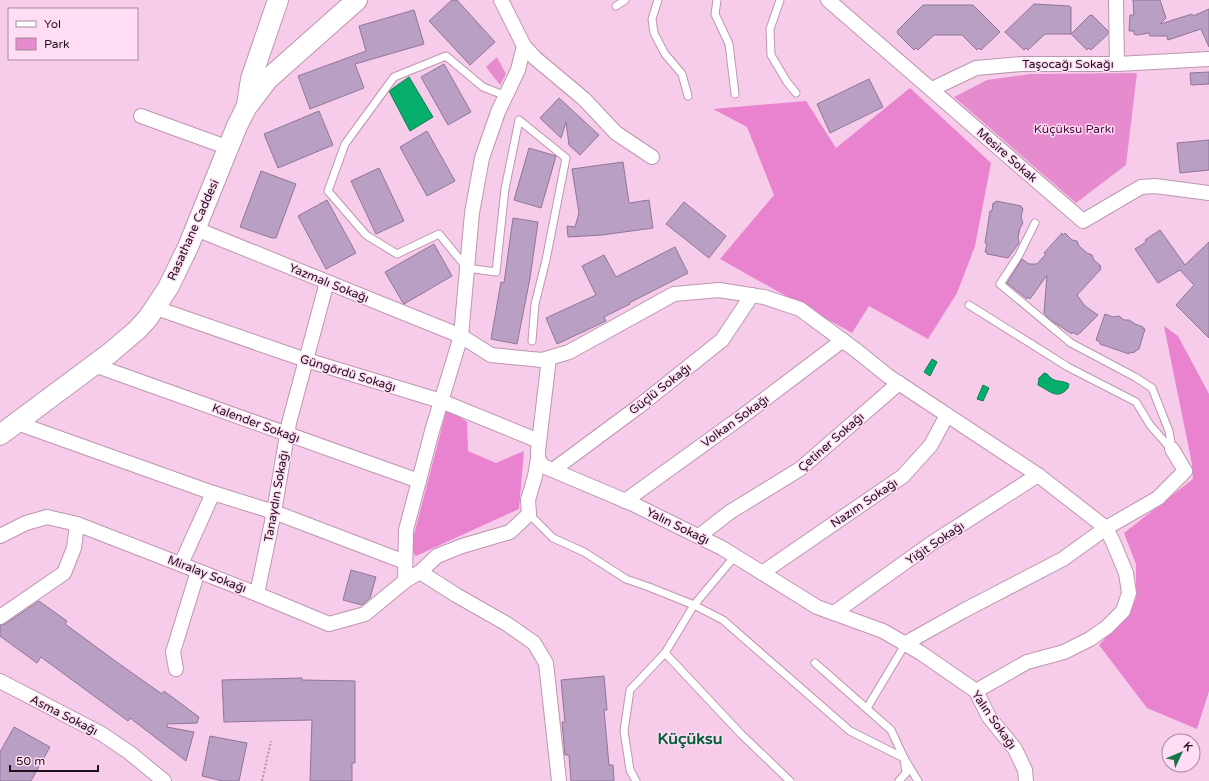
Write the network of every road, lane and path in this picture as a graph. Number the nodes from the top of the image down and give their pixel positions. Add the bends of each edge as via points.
1 (278, 0) edge
2 (357, 0) edge
3 (501, 0) edge
4 (625, 0) edge
5 (658, 0) edge
6 (716, 0) edge
7 (780, 0) edge
8 (828, 0) edge
9 (1116, 0) edge
10 (616, 6) dead end
11 (268, 30) junction
12 (524, 46) junction
13 (1209, 59) edge
14 (289, 60) junction
15 (1117, 64) junction
16 (932, 90) junction
17 (796, 93) dead end
18 (735, 94) dead end
19 (506, 96) junction
20 (688, 96) dead end
21 (246, 108) junction
22 (141, 116) dead end
23 (229, 148) junction
24 (652, 157) dead end
25 (1209, 193) edge
26 (1035, 223) dead end
27 (196, 229) junction
28 (467, 268) junction
29 (327, 282) junction
30 (752, 295) junction
31 (969, 305) dead end
32 (156, 308) junction
33 (461, 336) junction
34 (843, 340) junction
35 (532, 341) dead end
36 (549, 358) junction
37 (306, 360) junction
38 (94, 365) junction
39 (899, 383) junction
40 (441, 402) junction
41 (947, 414) junction
42 (18, 422) junction
43 (287, 434) junction
44 (0, 435) edge
45 (539, 441) junction
46 (1172, 449) junction
47 (538, 459) junction
48 (554, 470) junction
49 (1038, 475) junction
50 (419, 481) junction
51 (213, 493) junction
52 (625, 501) junction
53 (274, 512) junction
54 (529, 514) junction
55 (77, 524) junction
56 (1106, 528) junction
57 (0, 536) edge
58 (699, 536) junction
59 (735, 556) junction
60 (405, 562) junction
61 (181, 564) junction
62 (198, 571) junction
63 (420, 572) junction
64 (762, 573) junction
65 (405, 581) junction
66 (257, 594) junction
67 (694, 605) junction
68 (834, 613) junction
69 (0, 617) edge
70 (906, 643) junction
71 (665, 653) junction
72 (815, 663) dead end
73 (176, 669) dead end
74 (0, 681) edge
75 (976, 691) junction
76 (867, 708) junction
77 (271, 741) dead end
78 (904, 758) junction
79 (164, 781) edge
80 (262, 781) edge
81 (559, 781) edge
82 (636, 781) edge
83 (790, 781) edge
84 (899, 781) edge
85 (918, 781) edge
86 (1026, 781) edge

1 - 11 street
2 - 14 street, Rasathane Caddesi
3 - 12 street
4 - 10 lane
5 - 20 lane via 652,19 654,33 665,54 682,74
6 - 18 lane via 715,14 729,44
7 - 17 lane via 770,29 771,55
8 - 16 street, Mesire Sokak
9 - 15 street
11 - 14 street via 272,48
11 - 21 street via 251,79
12 - 19 street via 518,70
12 - 24 street via 584,99 616,133
13 - 15 street, Taşocağı Sokağı
14 - 21 street, Rasathane Caddesi via 268,79
15 - 16 street, Taşocağı Sokağı via 1022,64 976,68
16 - 25 street, Mesire Sokak via 1083,221 1141,187 1155,186
19 - 28 street via 482,158 472,214
19 - 28 lane via 483,87 446,56 394,77 345,144 328,191 366,235 397,254 439,234
21 - 23 street, Rasathane Caddesi
22 - 23 street
23 - 27 street, Rasathane Caddesi
26 - 46 lane via 1000,284 1071,343 1152,388 1169,431
27 - 29 street, Yazmalı Sokağı
27 - 32 street, Rasathane Caddesi
28 - 33 street
28 - 35 lane via 496,272 505,189 519,120 566,158 535,304
29 - 33 street, Yazmalı Sokağı
29 - 37 street, Tanaydın Sokağı
30 - 34 street, Yazmalı Sokağı via 800,309
30 - 36 street, Yazmalı Sokağı via 719,290 674,294 568,352
30 - 48 street, Güçlü Sokağı via 722,340
31 - 46 lane via 1068,367 1136,402 1150,425
32 - 37 street, Güngördü Sokağı
32 - 38 street, Rasathane Caddesi via 137,330
33 - 36 street, Yazmalı Sokağı via 491,355 542,360
33 - 40 street
34 - 39 street, Yazmalı Sokağı
34 - 52 street, Volkan Sokağı
36 - 45 street
37 - 40 street, Güngördü Sokağı
37 - 43 street, Tanaydın Sokağı
38 - 42 street, Rasathane Caddesi
38 - 43 street, Kalender Sokağı
39 - 41 street, Yazmalı Sokağı
39 - 58 street, Çetiner Sokağı via 800,470 730,512
40 - 45 street, Güngördü Sokağı
40 - 50 street
41 - 49 street, Yazmalı Sokağı
41 - 64 street, Nazım Sokağı via 931,445 903,476
42 - 44 street, Rasathane Caddesi
42 - 51 street
43 - 50 street, Kalender Sokağı
43 - 53 street, Tanaydın Sokağı
45 - 47 street
46 - 56 street via 1185,471 1158,498
47 - 48 street, Yalın Sokağı via 543,466
47 - 54 street via 536,476 528,500
48 - 52 street, Yalın Sokağı
49 - 56 street, Yazmalı Sokağı
49 - 68 street, Yiğit Sokağı via 932,543
50 - 60 street via 406,530
51 - 53 street
51 - 61 street
52 - 58 street, Yalın Sokağı
53 - 60 street
53 - 66 street, Tanaydın Sokağı
54 - 63 street, Miralay Sokağı via 510,532 437,556
54 - 67 lane via 553,538 584,552 626,579
55 - 57 street, Miralay Sokağı via 47,517 26,523
55 - 61 street, Miralay Sokağı
55 - 69 street via 74,548 64,573
56 - 70 street via 1063,559
56 - 75 street via 1126,574 1129,593 1123,611 1090,639 1064,652 1027,662
58 - 59 street, Yalın Sokağı
59 - 64 street, Yalın Sokağı
59 - 67 lane
60 - 65 street
61 - 62 street, Miralay Sokağı
62 - 66 street, Miralay Sokağı
62 - 73 street via 173,652
63 - 65 street, Miralay Sokağı
63 - 81 street via 534,643 546,662
64 - 68 street, Yalın Sokağı via 817,607
65 - 66 street, Miralay Sokağı via 365,614 329,624
67 - 71 lane
67 - 78 lane via 723,620 850,731
68 - 70 street, Yalın Sokağı via 883,630
70 - 75 street, Yalın Sokağı
70 - 76 lane
71 - 82 lane via 630,690 624,731 630,770
71 - 83 lane via 741,734
72 - 76 lane
74 - 79 street, Asma Sokağı via 102,734
75 - 86 street, Yalın Sokağı via 989,717 1015,749 1025,770
76 - 78 lane via 891,730
77 - 80 path
78 - 84 lane via 906,773
78 - 85 lane

